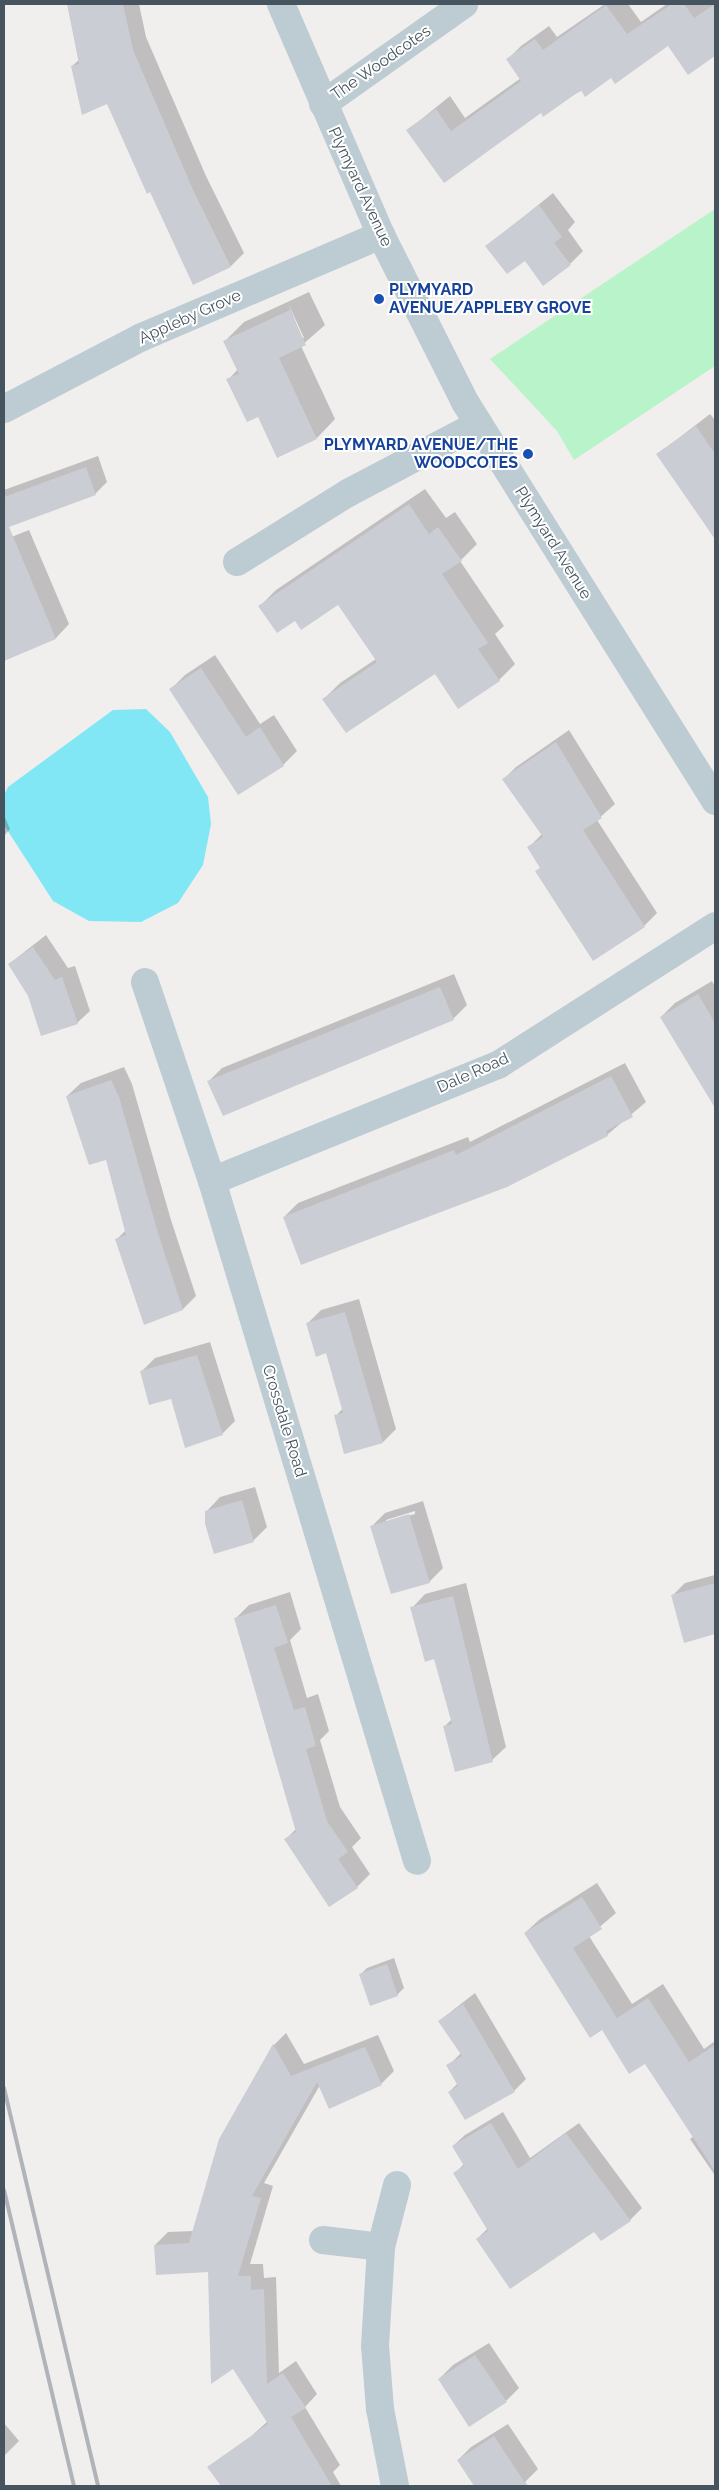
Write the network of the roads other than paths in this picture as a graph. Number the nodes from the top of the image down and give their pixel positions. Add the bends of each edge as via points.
1 (281, 4) edge
2 (464, 4) edge
3 (323, 104) junction
4 (381, 235) junction
5 (4, 409) edge
6 (479, 424) junction
7 (236, 562) dead end
8 (715, 801) edge
9 (715, 926) edge
10 (145, 982) dead end
11 (212, 1181) junction
12 (417, 1861) dead end
13 (396, 2185) dead end
14 (323, 2240) dead end
15 (381, 2247) junction
16 (395, 2486) edge

1 - 3 street, Plymyard Avenue
2 - 3 street, The Woodcotes
3 - 4 street, Plymyard Avenue
4 - 5 street, Appleby Grove via 142,337
4 - 6 street, Plymyard Avenue
6 - 7 street via 348,493
6 - 8 street, Plymyard Avenue
9 - 11 street, Dale Road via 498,1065
10 - 11 street, Crossdale Road
11 - 12 street, Crossdale Road
13 - 15 street
14 - 15 street
15 - 16 street via 376,2346 380,2410

